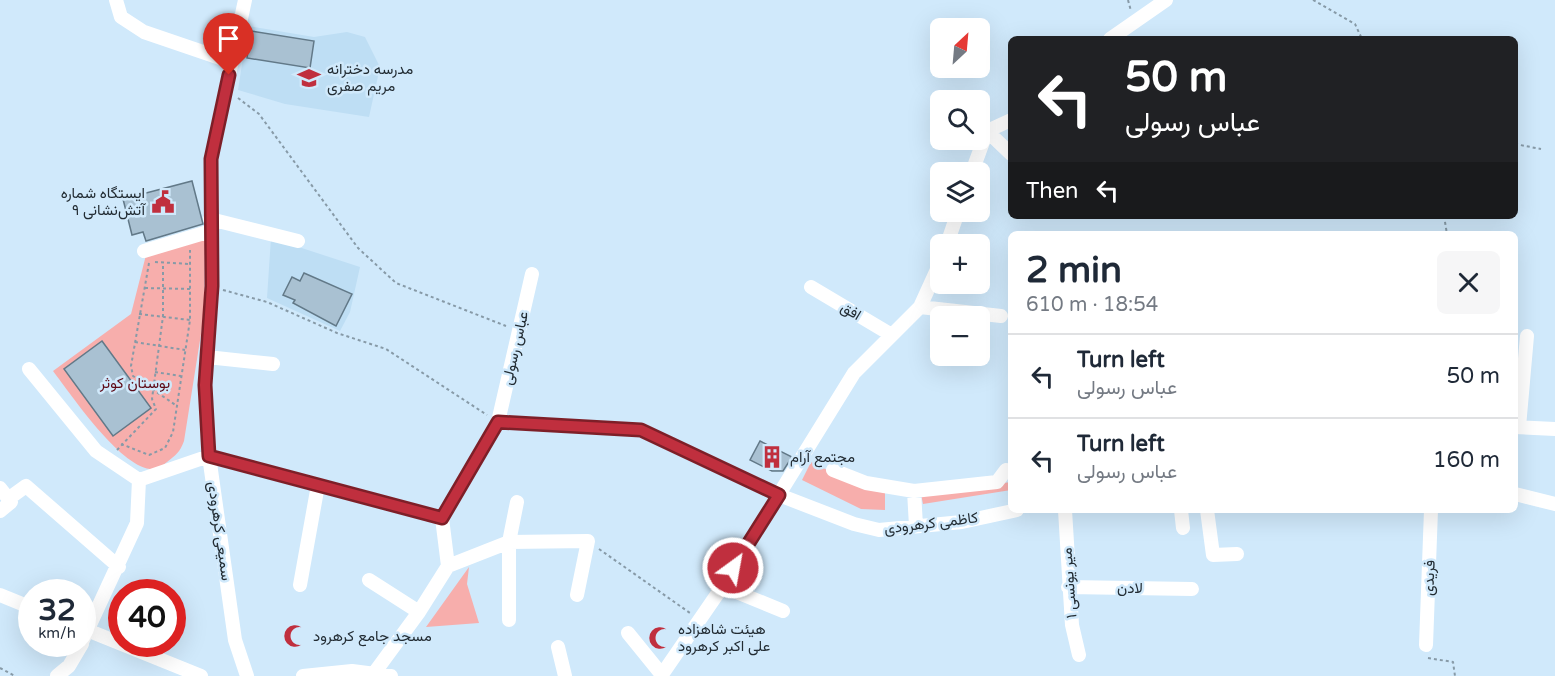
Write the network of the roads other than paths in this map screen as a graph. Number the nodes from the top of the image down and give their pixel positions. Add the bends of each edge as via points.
1 (116, 0) edge
2 (245, 0) edge
3 (1166, 0) edge
4 (1114, 36) edge
5 (232, 62) junction
6 (1008, 121) edge
7 (990, 130) edge
8 (990, 134) edge
9 (1008, 151) edge
10 (211, 225) junction
11 (298, 241) dead end
12 (148, 254) road end
13 (532, 274) dead end
14 (930, 285) edge
15 (811, 287) dead end
16 (920, 307) junction
17 (1001, 316) dead end
18 (890, 334) junction
19 (1527, 336) dead end
20 (207, 357) junction
21 (273, 364) dead end
22 (29, 369) dead end
23 (1518, 418) edge
24 (498, 422) junction
25 (1518, 427) edge
26 (1555, 429) edge
27 (209, 456) junction
28 (833, 470) dead end
29 (1006, 470) dead end
30 (139, 480) junction
31 (318, 485) junction
32 (914, 491) junction
33 (4, 493) edge
34 (779, 495) junction
35 (1518, 495) edge
36 (517, 502) dead end
37 (1555, 504) edge
38 (0, 511) edge
39 (1008, 512) edge
40 (1065, 513) edge
41 (1181, 513) edge
42 (1207, 513) edge
43 (1431, 513) edge
44 (442, 518) junction
45 (916, 526) junction
46 (1183, 528) dead end
47 (509, 542) junction
48 (1237, 554) dead end
49 (448, 566) junction
50 (119, 567) junction
51 (369, 580) dead end
52 (300, 585) dead end
53 (722, 586) junction
54 (1068, 587) junction
55 (1192, 589) dead end
56 (0, 595) edge
57 (577, 595) dead end
58 (18, 602) edge
59 (783, 611) dead end
60 (96, 612) edge
61 (419, 612) junction
62 (508, 620) dead end
63 (628, 633) dead end
64 (96, 640) edge
65 (1426, 645) road end
66 (558, 647) dead end
67 (1079, 655) dead end
68 (74, 657) edge
69 (375, 672) junction
70 (661, 675) edge
71 (57, 676) edge
72 (201, 676) edge
73 (247, 676) edge
74 (303, 676) edge
75 (391, 676) edge
76 (565, 676) edge

1 - 5 street via 121,17 144,32
2 - 5 street, سمیعی کرهرودی
3 - 4 street
5 - 10 street, سمیعی کرهرودی via 211,159
6 - 7 street
8 - 9 street
10 - 11 street
10 - 12 street
10 - 20 street, سمیعی کرهرودی
13 - 24 street, عباس رسولی
14 - 16 street
15 - 18 street, افق
16 - 17 street
16 - 18 street
18 - 34 street via 854,373
19 - 23 street
20 - 21 street
20 - 27 street, سمیعی کرهرودی
22 - 30 street via 96,451
24 - 34 street via 641,430
24 - 44 street, عباس رسولی
25 - 26 street
27 - 30 street
27 - 31 street
27 - 73 street, سمیعی کرهرودی via 235,640
28 - 32 street via 866,483
29 - 32 street via 997,482
30 - 50 street via 137,523
31 - 44 street
31 - 52 street
32 - 45 street
33 - 38 street via 11,502
33 - 50 street via 26,486
34 - 45 street, کاظمی کرهرودی via 879,530
34 - 53 street
35 - 37 street
36 - 47 street
39 - 45 street, کاظمی کرهرودی
40 - 54 street, میر یونسی ۱
41 - 46 street
42 - 48 street via 1213,555
43 - 65 street, فریدی
44 - 49 street
47 - 49 street
47 - 57 street via 588,541
47 - 62 street
49 - 61 street
50 - 60 street
51 - 61 street
53 - 59 street
53 - 70 street
54 - 55 street, لادن
54 - 67 street, میر یونسی ۱
56 - 58 street
61 - 69 street
63 - 70 street
64 - 72 street
66 - 76 street
68 - 71 street
69 - 74 street via 331,671
69 - 75 street

